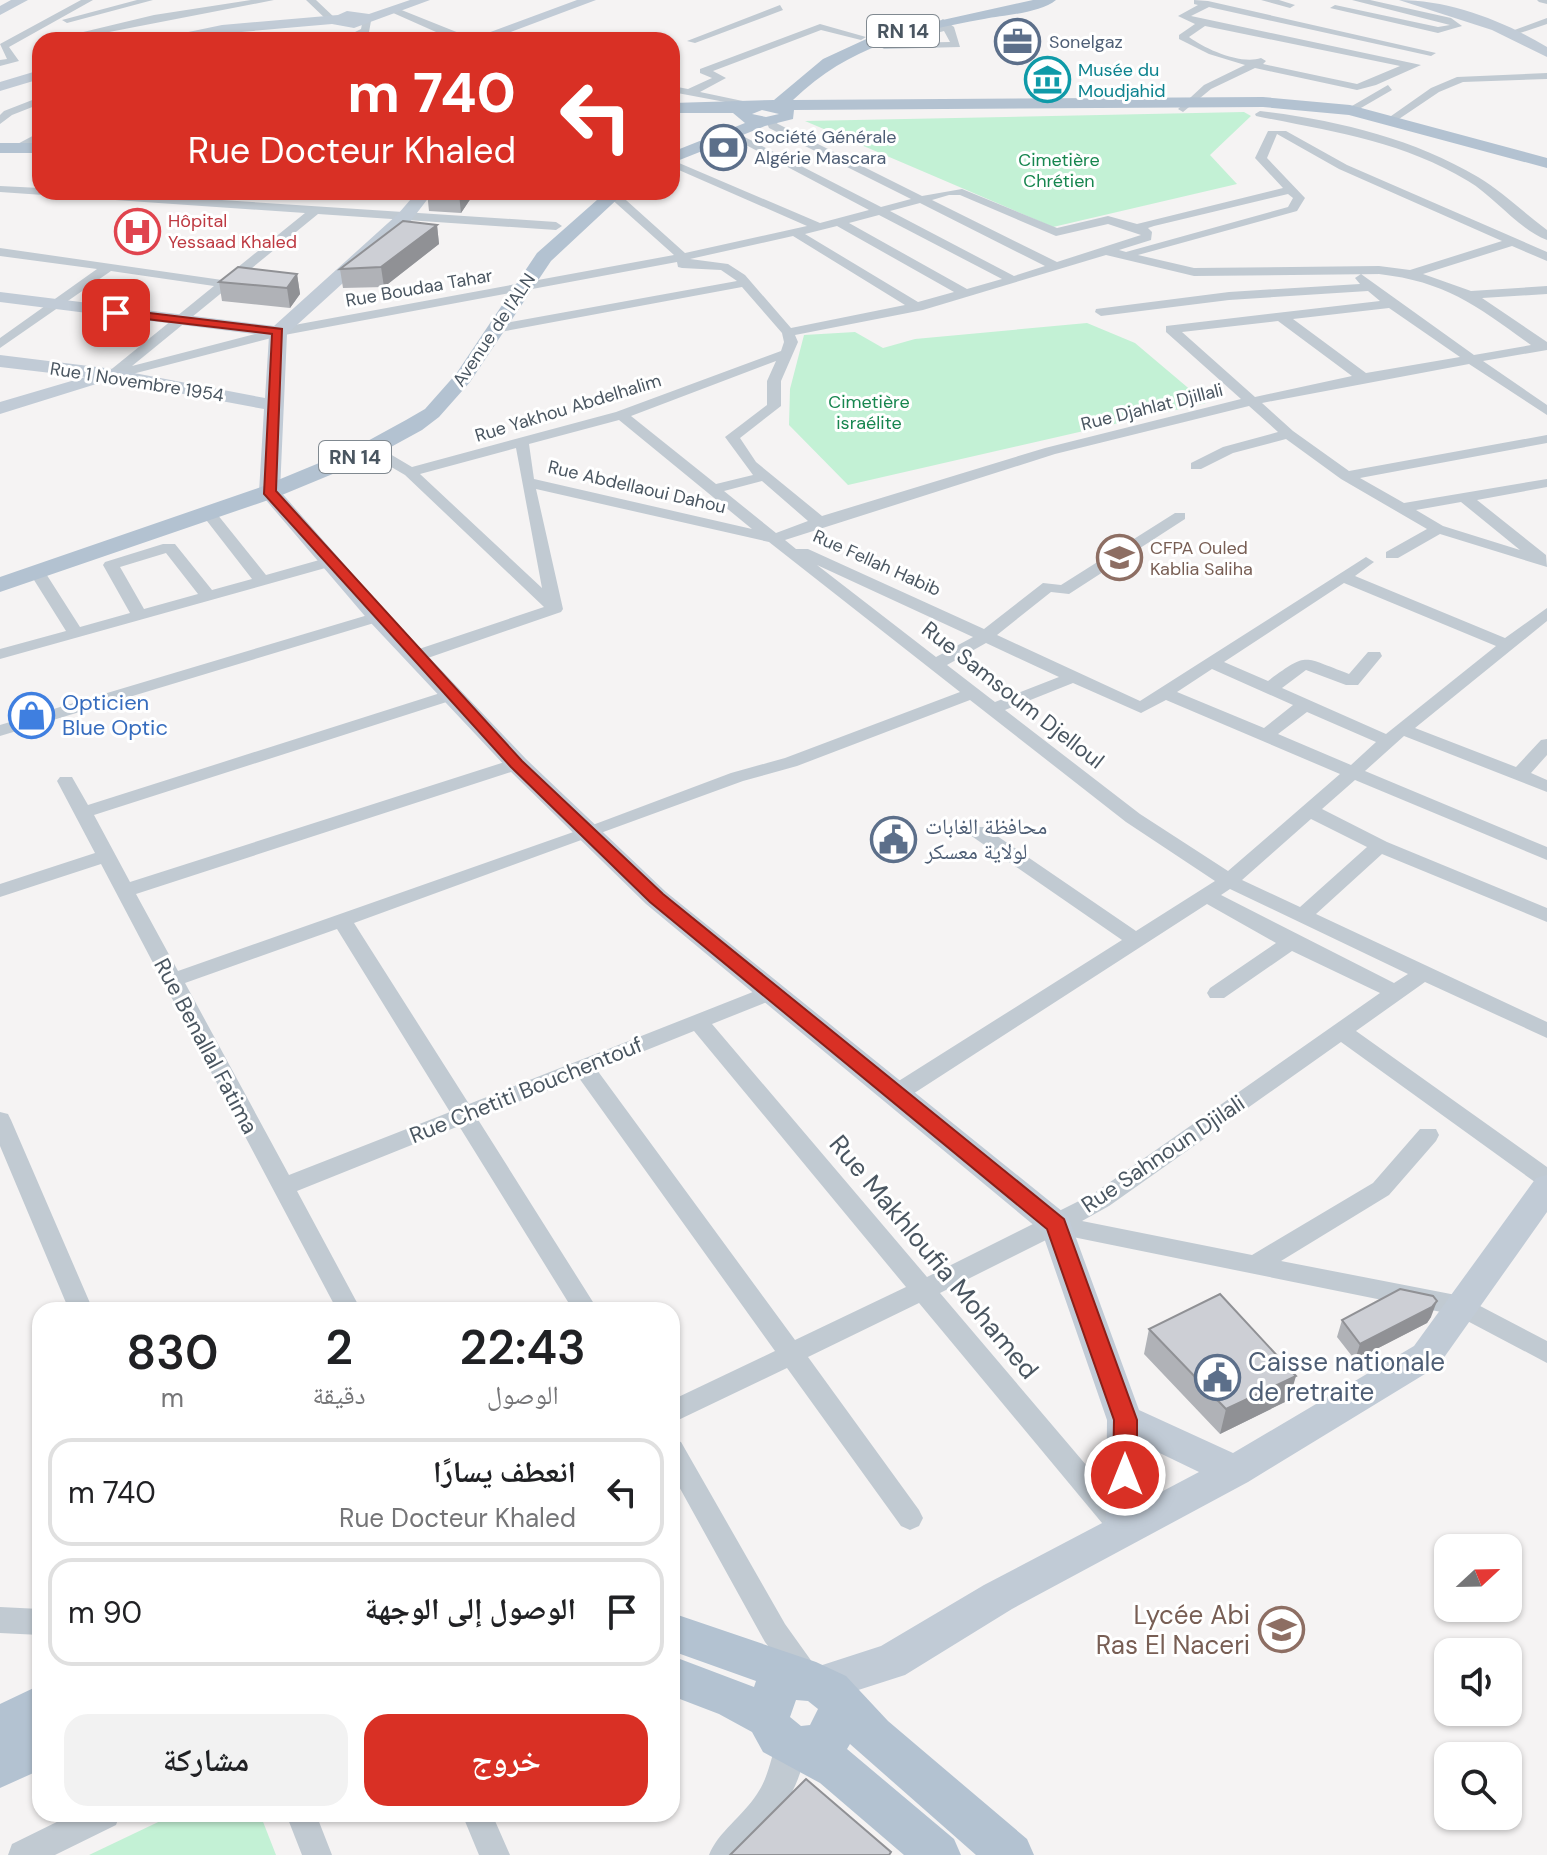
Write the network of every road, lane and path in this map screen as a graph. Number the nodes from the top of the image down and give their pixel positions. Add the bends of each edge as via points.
1 (21, 0) edge
2 (88, 0) edge
3 (148, 0) edge
4 (221, 0) edge
5 (269, 0) edge
6 (311, 0) edge
7 (405, 0) edge
8 (423, 0) edge
9 (589, 0) edge
10 (1024, 0) edge
11 (1049, 0) edge
12 (1189, 0) edge
13 (1266, 0) edge
14 (1357, 0) edge
15 (1406, 0) edge
16 (132, 2) edge
17 (1324, 3) dead end
18 (1208, 4) junction
19 (1290, 5) dead end
20 (233, 6) junction
21 (1335, 8) junction
22 (394, 10) junction
23 (0, 11) edge
24 (781, 12) dead end
25 (153, 17) junction
26 (794, 20) dead end
27 (365, 21) junction
28 (1547, 21) edge
29 (340, 22) junction
30 (744, 23) junction
31 (1204, 23) junction
32 (1367, 23) junction
33 (946, 25) junction
34 (756, 26) dead end
35 (820, 27) junction
36 (768, 30) dead end
37 (0, 31) edge
38 (41, 32) edge
39 (50, 32) edge
40 (91, 32) edge
41 (204, 32) edge
42 (252, 32) edge
43 (353, 32) edge
44 (449, 32) edge
45 (499, 32) edge
46 (1514, 32) junction
47 (793, 37) junction
48 (861, 37) junction
49 (1363, 38) junction
50 (31, 39) joint
51 (692, 41) dead end
52 (1, 46) edge
53 (1431, 53) junction
54 (1547, 53) edge
55 (1272, 56) dead end
56 (0, 63) edge
57 (1257, 63) junction
58 (1416, 65) junction
59 (1547, 76) edge
60 (32, 78) edge
61 (0, 87) edge
62 (680, 90) edge
63 (691, 92) junction
64 (32, 103) edge
65 (1185, 106) junction
66 (1350, 110) junction
67 (680, 111) edge
68 (1256, 111) junction
69 (762, 113) junction
70 (32, 114) edge
71 (1297, 114) junction
72 (3, 116) edge
73 (1389, 121) junction
74 (1276, 130) junction
75 (731, 133) junction
76 (32, 138) edge
77 (680, 145) edge
78 (32, 148) edge
79 (5, 150) edge
80 (32, 154) edge
81 (680, 156) edge
82 (680, 164) edge
83 (1547, 166) edge
84 (0, 189) edge
85 (1293, 189) junction
86 (32, 191) edge
87 (160, 200) edge
88 (419, 200) edge
89 (591, 200) edge
90 (595, 200) edge
91 (610, 200) edge
92 (920, 200) junction
93 (314, 211) junction
94 (880, 211) junction
95 (404, 218) junction
96 (839, 222) junction
97 (1531, 224) junction
98 (556, 226) junction
99 (819, 227) junction
100 (1479, 227) junction
101 (794, 232) junction
102 (1056, 232) junction
103 (1143, 232) junction
104 (1547, 236) edge
105 (1069, 240) dead end
106 (1512, 242) junction
107 (1082, 247) dead end
108 (0, 252) edge
109 (1100, 253) junction
110 (1124, 255) junction
111 (1547, 257) edge
112 (684, 260) junction
113 (1055, 266) junction
114 (109, 267) junction
115 (1352, 270) junction
116 (1411, 274) junction
117 (1013, 280) junction
118 (746, 283) junction
119 (226, 284) junction
120 (523, 287) junction
121 (1371, 287) junction
122 (500, 292) junction
123 (1545, 292) edge
124 (966, 294) junction
125 (1470, 295) junction
126 (0, 297) edge
127 (1391, 304) junction
128 (54, 305) junction
129 (918, 307) junction
130 (1101, 312) dead end
131 (1279, 315) junction
132 (178, 321) junction
133 (500, 328) junction
134 (278, 332) junction
135 (788, 332) junction
136 (0, 344) edge
137 (1544, 346) edge
138 (783, 354) junction
139 (1471, 358) junction
140 (0, 361) edge
141 (113, 375) junction
142 (1363, 378) junction
143 (1547, 387) edge
144 (1520, 392) junction
145 (1253, 401) junction
146 (273, 405) junction
147 (0, 408) edge
148 (1547, 411) edge
149 (621, 415) junction
150 (1288, 434) junction
151 (1547, 439) edge
152 (522, 442) junction
153 (361, 454) junction
154 (1196, 466) dead end
155 (410, 472) junction
156 (765, 476) junction
157 (1346, 476) junction
158 (527, 482) junction
159 (269, 485) junction
160 (1540, 485) edge
161 (712, 490) junction
162 (1547, 496) edge
163 (1465, 498) junction
164 (1403, 508) junction
165 (208, 512) junction
166 (1180, 516) dead end
167 (819, 522) junction
168 (1438, 529) junction
169 (774, 539) junction
170 (1392, 555) dead end
171 (330, 562) junction
172 (1366, 562) dead end
173 (1546, 564) edge
174 (0, 570) edge
175 (37, 572) junction
176 (1346, 578) junction
177 (262, 581) junction
178 (0, 585) edge
179 (209, 597) junction
180 (555, 609) junction
181 (1547, 613) edge
182 (140, 616) junction
183 (378, 617) junction
184 (75, 632) junction
185 (986, 636) junction
186 (1508, 645) junction
187 (0, 654) edge
188 (416, 656) junction
189 (1374, 656) dead end
190 (1212, 663) junction
191 (934, 665) junction
192 (1071, 678) junction
193 (1270, 688) junction
194 (1165, 693) junction
195 (453, 694) junction
196 (971, 694) junction
197 (1306, 704) junction
198 (990, 710) junction
199 (0, 731) edge
200 (1266, 735) junction
201 (1395, 735) junction
202 (1547, 744) edge
203 (517, 764) junction
204 (1350, 773) junction
205 (1519, 775) junction
206 (66, 781) dead end
207 (1547, 786) edge
208 (1311, 811) junction
209 (82, 813) junction
210 (977, 831) dead end
211 (589, 833) junction
212 (1380, 846) junction
213 (1547, 854) edge
214 (105, 856) junction
215 (1229, 881) junction
216 (0, 891) edge
217 (124, 891) junction
218 (1205, 895) junction
219 (1302, 916) junction
220 (1547, 916) edge
221 (341, 919) junction
222 (1134, 939) junction
223 (1291, 942) junction
224 (1422, 974) junction
225 (170, 981) junction
226 (1395, 992) junction
227 (770, 993) junction
228 (1217, 993) dead end
229 (698, 1022) junction
230 (1339, 1030) junction
231 (1547, 1031) edge
232 (583, 1067) junction
233 (894, 1095) junction
234 (464, 1115) junction
235 (0, 1120) edge
236 (1428, 1135) dead end
237 (8, 1163) edge
238 (1547, 1179) edge
239 (283, 1187) junction
240 (1547, 1187) edge
241 (1056, 1225) junction
242 (1255, 1265) junction
243 (926, 1288) junction
244 (77, 1302) edge
245 (345, 1302) edge
246 (581, 1302) edge
247 (1461, 1306) junction
248 (792, 1353) junction
249 (1547, 1353) edge
250 (680, 1408) edge
251 (1125, 1420) junction
252 (680, 1464) edge
253 (1235, 1471) junction
254 (910, 1518) dead end
255 (1125, 1529) junction
256 (0, 1620) edge
257 (32, 1622) edge
258 (680, 1635) edge
259 (680, 1679) edge
260 (826, 1695) junction
261 (32, 1710) edge
262 (0, 1726) edge
263 (787, 1737) junction
264 (32, 1751) edge
265 (0, 1766) edge
266 (89, 1822) edge
267 (304, 1822) edge
268 (481, 1822) edge
269 (23, 1855) edge
270 (317, 1855) edge
271 (495, 1855) edge
272 (724, 1855) edge
273 (938, 1855) edge
274 (1011, 1855) edge

1 - 23 street
2 - 38 street
3 - 16 street
4 - 20 street
4 - 25 street
5 - 20 street
6 - 29 street
7 - 27 street
8 - 22 street
9 - 45 street
10 - 48 main road, RN 14
11 - 33 main road, RN 14
12 - 18 street
13 - 19 street
14 - 21 street via 1457,26 1438,30
15 - 46 street
16 - 25 street
16 - 39 street
17 - 21 street
18 - 31 street via 1183,16
18 - 49 street
20 - 25 street
21 - 32 street
22 - 27 street
22 - 44 street
24 - 30 street
25 - 40 street
26 - 35 street
27 - 29 street
27 - 43 street
28 - 46 street
29 - 41 street
29 - 42 street
30 - 34 street
30 - 51 street
31 - 57 street via 1182,37 1186,42
31 - 58 street
32 - 49 street
32 - 53 street
33 - 33 street via 957,45 884,46 911,35
33 - 69 main road, RN 14 via 895,33 848,51
35 - 47 street
35 - 48 street
36 - 47 street
37 - 50 street
46 - 54 street
47 - 63 street via 704,71 721,78
48 - 69 main road, RN 14 via 822,53
49 - 53 street
50 - 52 street
52 - 56 street via 14,61
53 - 58 street
55 - 57 street
57 - 58 street via 1357,87
57 - 65 street
58 - 66 street via 1419,69
59 - 73 street via 1446,83
60 - 61 street
62 - 63 street
63 - 69 street
64 - 72 street
65 - 66 main road via 1263,102
65 - 68 main road
65 - 69 main road
66 - 73 main road
67 - 69 main road
68 - 71 main road
68 - 74 street
69 - 75 main road, RN 14
69 - 77 main road, RN 14
69 - 92 street via 773,126
70 - 72 street
71 - 74 street
71 - 83 main road via 1380,125
71 - 97 street via 1446,164
73 - 83 main road
74 - 85 street via 1261,158
74 - 100 street via 1343,167
75 - 81 main road, RN 14
75 - 94 street
76 - 79 street
78 - 79 main road
79 - 80 main road
82 - 99 street
84 - 86 street
85 - 103 street
85 - 110 street via 1299,198 1293,209 1272,218
87 - 93 street
88 - 95 street
89 - 98 main road, Avenue de l'ALN / RN 14
90 - 120 main road, Avenue de l'ALN / RN 14
91 - 112 street
92 - 94 street
92 - 102 street via 962,192
92 - 113 street
93 - 95 street
93 - 119 street
94 - 96 street
94 - 117 street
95 - 98 street
95 - 134 street
96 - 99 street
96 - 124 street
97 - 100 street
97 - 104 street
98 - 122 main road, Avenue de l'ALN / RN 14
99 - 101 street
100 - 106 street
101 - 112 street
101 - 129 street
102 - 103 street via 1108,220
102 - 105 street
103 - 109 street
106 - 111 street
106 - 116 street
107 - 109 street
108 - 114 street
109 - 110 street
109 - 113 street
110 - 115 street via 1194,272
112 - 118 street via 724,267
112 - 120 street, Rue Boudaa Tahar
113 - 117 street
114 - 119 street
114 - 128 street
115 - 116 street
115 - 121 street
116 - 125 street
117 - 124 street
118 - 133 street
118 - 135 street
119 - 132 street
120 - 122 street, Rue Boudaa Tahar
120 - 133 main road, Avenue de l'ALN / RN 14
121 - 127 street
121 - 130 street via 1229,296
122 - 134 street, Rue Boudaa Tahar
122 - 159 main road, Avenue de l'ALN / RN 14 via 411,410 367,439
123 - 125 street
124 - 129 street
125 - 137 street
126 - 128 street
127 - 131 street
127 - 139 street
128 - 132 street
128 - 136 street
129 - 135 street
131 - 142 street
131 - 145 street via 1171,329
132 - 134 street
132 - 141 street
133 - 153 main road, Avenue de l'ALN / RN 14 via 432,413
134 - 141 street, Rue Boudaa Tahar
134 - 146 street
135 - 138 street via 791,342
137 - 139 street, Rue Djahlat Djillali
138 - 149 street, Rue Yakhou Abdelhalim
138 - 156 street via 774,381 774,406 732,437
139 - 142 street, Rue Djahlat Djillali
139 - 144 street
140 - 141 street, Rue 1 Novembre 1954
141 - 146 street, Rue 1 Novembre 1954
141 - 147 street
142 - 145 street, Rue Djahlat Djillali
143 - 144 street
144 - 148 street
145 - 150 street
145 - 167 street, Rue Djahlat Djillali via 1050,451
146 - 159 street
149 - 152 street, Rue Yakhou Abdelhalim
149 - 161 street, Rue Fellah Habib
150 - 154 street via 1228,450
150 - 157 street
151 - 157 street
152 - 155 street, Rue Yakhou Abdelhalim
152 - 158 street
153 - 155 street via 385,457
153 - 159 main road, Avenue de l'ALN / RN 14
155 - 180 street
156 - 161 street
156 - 167 street
157 - 164 street
158 - 169 street, Rue Abdellaoui Dahou
158 - 180 street, Rue Abdellaoui Dahou
159 - 165 main road, Avenue de l'ALN / RN 14
159 - 171 street
159 - 174 main road, Avenue de l'ALN / RN 14
160 - 162 street
160 - 163 street
161 - 169 street, Rue Fellah Habib
163 - 164 street
163 - 173 street
164 - 168 street
165 - 175 main road, Avenue de l'ALN / RN 14
165 - 177 street
166 - 185 street via 1063,591 1049,586
167 - 169 street, Rue Djahlat Djillali
168 - 170 street
168 - 173 street
169 - 185 street, Rue Fellah Habib
169 - 191 street, Rue Samsoum Djelloul
171 - 177 street
171 - 183 street
172 - 176 street
175 - 178 main road, Avenue de l'ALN / RN 14
175 - 184 street
176 - 186 street
176 - 190 street
177 - 179 street
179 - 182 street
179 - 182 street via 169,547 111,565
180 - 188 street
181 - 186 street
182 - 184 street
183 - 188 street
183 - 199 street
184 - 187 street
185 - 191 street
185 - 192 street, Rue Fellah Habib
186 - 201 street
188 - 195 street
189 - 193 street via 1352,681 1304,663
190 - 193 street
190 - 194 street
191 - 196 street, Rue Samsoum Djelloul
192 - 194 street, Rue Fellah Habib via 1141,708
192 - 198 street
193 - 197 street
194 - 200 street
195 - 203 street
195 - 209 street
196 - 198 street, Rue Samsoum Djelloul
196 - 211 street
197 - 200 street
197 - 201 street
198 - 215 street, Rue Samsoum Djelloul via 1133,818
200 - 204 street
201 - 204 street
201 - 205 street
202 - 205 street
203 - 211 street
203 - 217 street
204 - 208 street
204 - 213 street
205 - 207 street
206 - 209 street, Rue Benallal Fatima
208 - 212 street
208 - 215 street
209 - 214 street, Rue Benallal Fatima
210 - 222 street
211 - 221 street
211 - 227 street via 656,898
212 - 219 street
212 - 220 street
214 - 216 street
214 - 217 street, Rue Benallal Fatima
215 - 218 street
215 - 219 street, Rue Samsoum Djelloul
217 - 225 street, Rue Benallal Fatima
218 - 222 street
218 - 223 street
219 - 224 street, Rue Samsoum Djelloul
221 - 225 street
221 - 234 street
222 - 233 street
223 - 226 street
223 - 228 street
224 - 226 street, Rue Sahnoun Djilali
224 - 231 street, Rue Samsoum Djelloul
225 - 239 street, Rue Benallal Fatima
226 - 230 street, Rue Sahnoun Djilali
227 - 229 street, Rue Chetiti Bouchentouf
227 - 233 street
229 - 232 street, Rue Chetiti Bouchentouf
229 - 243 street, Rue Makhloufia Mohamed
230 - 238 street
230 - 241 street, Rue Sahnoun Djilali via 1101,1200
232 - 234 street, Rue Chetiti Bouchentouf
232 - 248 street
233 - 241 street
234 - 239 street, Rue Chetiti Bouchentouf
234 - 246 street
235 - 237 street
236 - 242 street via 1381,1189
237 - 244 street
239 - 245 street, Rue Benallal Fatima
240 - 247 street
241 - 242 street
241 - 243 street, Rue Sahnoun Djilali
241 - 251 street
242 - 247 street
243 - 248 street, Rue Sahnoun Djilali
243 - 255 street, Rue Makhloufia Mohamed
247 - 249 street
247 - 253 street via 1426,1356
248 - 250 street, Rue Sahnoun Djilali
248 - 254 street
251 - 253 street
251 - 255 street
252 - 260 street via 775,1633
253 - 255 street
255 - 260 street
256 - 257 street
258 - 260 main road
259 - 263 main road via 733,1699
260 - 263 main road via 825,1741
260 - 263 main road via 791,1680 772,1695
260 - 274 main road
261 - 262 main road
263 - 272 street via 788,1767 773,1800
263 - 273 main road via 854,1780
264 - 265 main road
266 - 269 street
267 - 270 street
268 - 271 street

